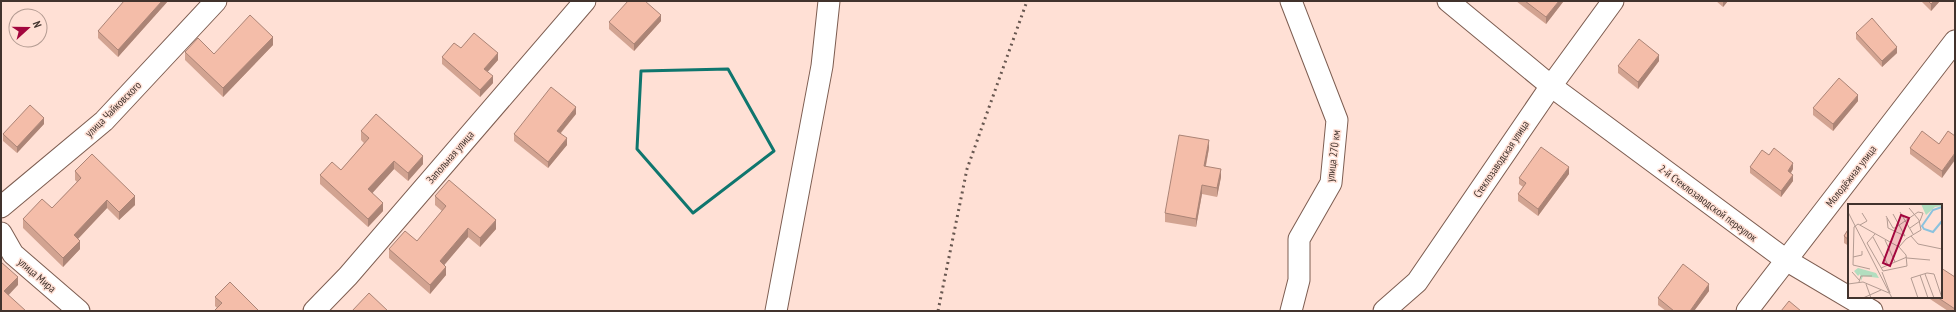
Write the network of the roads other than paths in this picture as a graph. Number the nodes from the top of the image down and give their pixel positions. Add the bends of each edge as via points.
1 (216, 1) edge
2 (585, 1) edge
3 (829, 1) edge
4 (1290, 1) edge
5 (1448, 1) edge
6 (1613, 1) edge
7 (1955, 41) edge
8 (1551, 86) junction
9 (1, 208) edge
10 (1, 233) edge
11 (1786, 260) junction
12 (1848, 297) edge
13 (1850, 298) edge
14 (79, 311) edge
15 (314, 311) edge
16 (776, 311) edge
17 (1291, 311) edge
18 (1384, 311) edge
19 (1747, 311) edge
20 (1872, 311) edge

1 - 9 street, улица Чайковского via 104,121
2 - 15 street, Запольная улица via 353,270
3 - 16 street via 822,66
4 - 17 street, улица 270 км via 1337,120 1331,184 1299,239 1299,280
5 - 8 street, 2-й Стеклозаводской переулок
6 - 8 street, Стеклозаводская улица
7 - 11 street, Молодёжная улица
8 - 11 street, 2-й Стеклозаводской переулок
8 - 18 street, Стеклозаводская улица via 1417,282
10 - 14 street, улица Мира via 13,254
11 - 12 street, 2-й Стеклозаводской переулок
11 - 19 street, Молодёжная улица
13 - 20 street, 2-й Стеклозаводской переулок

